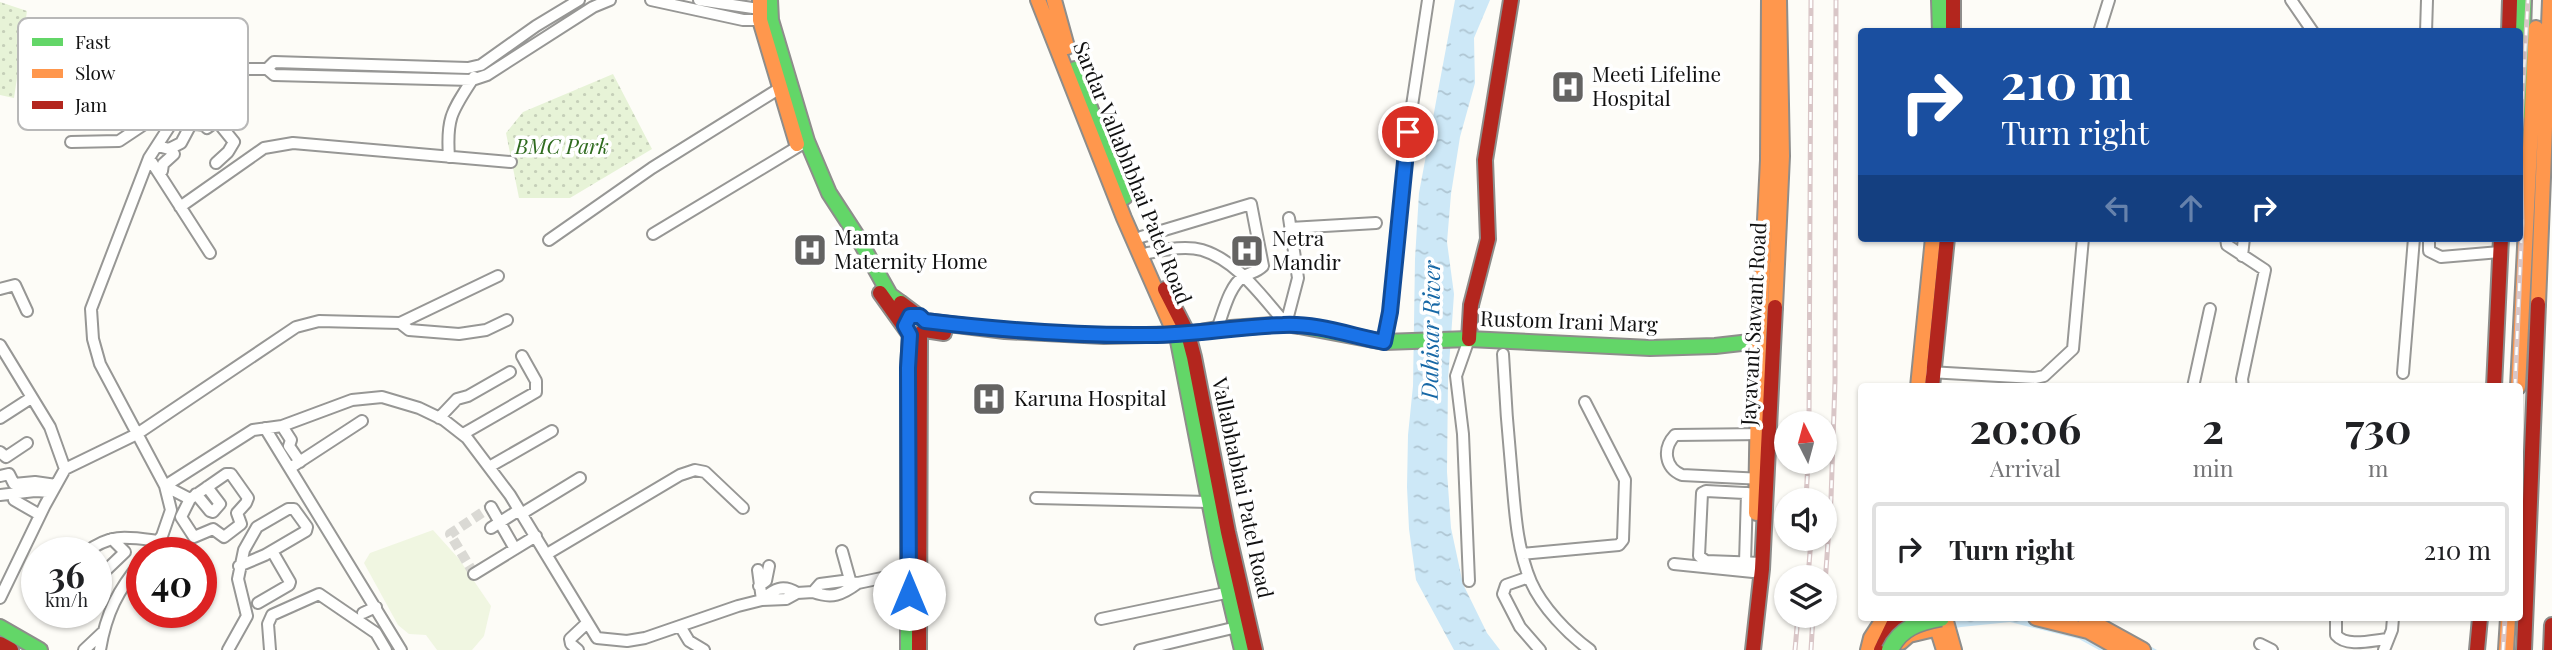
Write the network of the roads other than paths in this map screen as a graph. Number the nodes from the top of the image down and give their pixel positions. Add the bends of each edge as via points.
1 (579, 0) edge
2 (610, 0) edge
3 (652, 0) edge
4 (1038, 0) edge
5 (1055, 0) edge
6 (1428, 0) edge
7 (1511, 0) edge
8 (1769, 0) edge
9 (1779, 0) edge
10 (2109, 0) edge
11 (2291, 0) edge
12 (2427, 0) edge
13 (2510, 0) edge
14 (2524, 0) edge
15 (2537, 0) edge
16 (2550, 0) edge
17 (707, 1) edge
18 (1946, 3) edge
19 (685, 4) edge
20 (765, 10) edge
21 (1941, 28) edge
22 (1952, 28) edge
23 (2100, 28) edge
24 (2310, 28) edge
25 (2426, 28) edge
26 (2509, 28) edge
27 (2523, 32) edge
28 (1059, 37) junction
29 (481, 65) junction
30 (248, 69) edge
31 (267, 69) junction
32 (472, 80) junction
33 (785, 85) junction
34 (2523, 98) edge
35 (2543, 110) edge
36 (136, 130) edge
37 (174, 130) edge
38 (187, 130) edge
39 (203, 130) edge
40 (224, 130) edge
41 (71, 142) dead end
42 (802, 144) junction
43 (169, 148) junction
44 (449, 157) junction
45 (149, 158) junction
46 (511, 162) dead end
47 (216, 163) dead end
48 (162, 171) dead end
49 (180, 207) junction
50 (1376, 223) dead end
51 (653, 234) dead end
52 (549, 240) dead end
53 (1933, 242) edge
54 (1946, 242) edge
55 (2083, 242) edge
56 (2227, 242) edge
57 (2244, 242) edge
58 (2414, 242) edge
59 (2429, 242) edge
60 (1144, 245) junction
61 (2501, 245) edge
62 (210, 253) dead end
63 (2242, 256) junction
64 (498, 276) dead end
65 (1244, 276) junction
66 (0, 289) edge
67 (432, 308) junction
68 (2210, 309) dead end
69 (27, 311) dead end
70 (507, 320) dead end
71 (400, 323) junction
72 (1286, 324) junction
73 (917, 327) junction
74 (1217, 329) junction
75 (486, 330) junction
76 (436, 332) junction
77 (1180, 336) junction
78 (1461, 339) junction
79 (493, 341) dead end
80 (1759, 341) junction
81 (1390, 342) junction
82 (0, 345) edge
83 (1503, 355) dead end
84 (522, 356) dead end
85 (4, 361) edge
86 (510, 372) dead end
87 (2403, 373) dead end
88 (1926, 379) edge
89 (2194, 383) edge
90 (2242, 383) edge
91 (2494, 383) edge
92 (2518, 383) edge
93 (31, 398) junction
94 (1585, 401) dead end
95 (0, 418) edge
96 (439, 418) junction
97 (362, 421) dead end
98 (282, 426) junction
99 (265, 428) junction
100 (552, 431) dead end
101 (137, 434) junction
102 (1765, 434) junction
103 (463, 435) junction
104 (27, 443) dead end
105 (0, 452) edge
106 (295, 465) junction
107 (489, 467) junction
108 (65, 469) junction
109 (0, 476) edge
110 (580, 478) dead end
111 (165, 486) junction
112 (31, 487) junction
113 (207, 487) junction
114 (54, 488) junction
115 (1759, 488) junction
116 (0, 495) edge
117 (510, 495) junction
118 (193, 496) junction
119 (1036, 498) dead end
120 (14, 500) dead end
121 (1209, 502) junction
122 (744, 508) dead end
123 (520, 512) junction
124 (40, 515) junction
125 (495, 525) junction
126 (536, 536) junction
127 (126, 537) edge
128 (160, 537) edge
129 (112, 539) joint
130 (516, 550) junction
131 (272, 551) junction
132 (842, 551) dead end
133 (547, 554) junction
134 (1522, 554) junction
135 (112, 564) edge
136 (1674, 564) dead end
137 (239, 566) junction
138 (1753, 566) junction
139 (763, 568) dead end
140 (914, 571) junction
141 (474, 574) dead end
142 (1529, 577) junction
143 (126, 582) edge
144 (1469, 582) dead end
145 (854, 584) junction
146 (1235, 591) junction
147 (1, 593) edge
148 (762, 600) junction
149 (376, 607) junction
150 (253, 608) junction
151 (363, 613) dead end
152 (1101, 619) dead end
153 (384, 621) junction
154 (1882, 621) edge
155 (1897, 621) edge
156 (2048, 621) edge
157 (2090, 621) edge
158 (2336, 621) edge
159 (2392, 621) edge
160 (2480, 621) edge
161 (2508, 621) edge
162 (587, 623) junction
163 (2552, 625) edge
164 (680, 626) junction
165 (0, 627) edge
166 (1237, 627) junction
167 (1944, 632) edge
168 (102, 633) junction
169 (0, 643) edge
170 (2260, 644) dead end
171 (685, 645) edge
172 (914, 645) edge
173 (2386, 645) edge
174 (11, 650) edge
175 (40, 650) edge
176 (84, 650) edge
177 (100, 650) edge
178 (228, 650) edge
179 (270, 650) edge
180 (388, 650) edge
181 (401, 650) edge
182 (578, 650) edge
183 (704, 650) edge
184 (1140, 650) edge
185 (1242, 650) edge
186 (1255, 650) edge
187 (1540, 650) edge
188 (1590, 650) edge
189 (1744, 650) edge
190 (1753, 650) edge
191 (1868, 650) edge
192 (1881, 650) edge
193 (1890, 650) edge
194 (1896, 650) edge
195 (2122, 650) edge
196 (2143, 650) edge
197 (2272, 650) edge
198 (2477, 650) edge
199 (2506, 650) edge
200 (2524, 650) edge
201 (2551, 650) edge

1 - 29 street
2 - 32 street
3 - 19 street
4 - 28 main road
5 - 28 main road
6 - 81 street via 1408,132
7 - 78 main road, Rustom Irani Marg via 1485,160 1488,239
8 - 80 main road, Jayavant Sawant Road via 1768,160
9 - 102 main road, Jayavant Sawant Road via 1782,156
10 - 23 street
11 - 24 street
12 - 25 street
13 - 26 main road
14 - 27 main road
15 - 35 main road
16 - 35 main road
17 - 20 street
18 - 21 main road
18 - 22 main road
19 - 20 street via 743,20
20 - 33 main road
28 - 60 main road, Sardar Vallabhbhai Patel Road
28 - 77 main road, Sardar Vallabhbhai Patel Road via 1081,114
29 - 31 street via 274,62
29 - 32 street
30 - 31 street
31 - 32 street via 274,75
32 - 44 street via 450,116
33 - 42 main road
33 - 52 street via 652,168
34 - 35 main road
35 - 92 main road
35 - 200 main road
36 - 41 street via 120,141
37 - 43 street
38 - 43 street via 181,143
39 - 43 street
40 - 47 street via 233,142
42 - 51 street
42 - 73 main road via 821,197 883,299
43 - 45 street
43 - 48 street via 174,154
44 - 46 street
44 - 49 street via 293,143 264,148
45 - 49 street
45 - 101 street via 91,309 100,364
49 - 62 street
50 - 72 street via 1289,223 1298,278
53 - 88 main road
54 - 88 main road
55 - 88 street via 2073,349 2059,364 2035,378
56 - 63 street
57 - 63 street
58 - 87 street
59 - 61 street via 2429,251 2441,257
60 - 65 street via 1200,249
60 - 65 street via 1251,204 1262,266
60 - 77 main road, Sardar Vallabhbhai Patel Road
61 - 91 main road
63 - 90 street via 2265,270
64 - 67 street
65 - 72 street
65 - 74 street
66 - 69 street via 15,285
67 - 71 street
67 - 76 street
68 - 89 street
70 - 75 street
71 - 76 street via 409,330
71 - 101 street via 319,321 296,327
72 - 74 main road
72 - 81 main road
73 - 77 main road via 1004,340 1147,344
73 - 140 main road
74 - 77 main road
75 - 76 street
75 - 79 street
77 - 121 main road, Sardar Vallabhbhai Patel Road
77 - 146 main road, Vallabhabhai Patel Road
78 - 80 main road, Rustom Irani Marg via 1650,348
78 - 81 main road
78 - 144 street via 1456,376
80 - 102 main road, Jayavant Sawant Road
82 - 85 street
83 - 134 street
84 - 103 street via 536,381 536,392
85 - 93 street
86 - 96 street via 457,399
93 - 95 street
93 - 108 street via 50,428
94 - 134 street via 1625,480 1623,540 1619,545
96 - 98 street via 382,397 352,400
96 - 103 street
97 - 106 street
98 - 99 street
98 - 106 street via 291,440
99 - 106 street
99 - 111 street via 227,445
100 - 107 street
101 - 108 street
101 - 111 street
102 - 115 main road, Jayavant Sawant Road
102 - 115 street via 1675,435 1667,450 1668,462 1677,473
103 - 107 street
104 - 105 street via 6,457
106 - 149 street
107 - 117 street
108 - 114 street
109 - 112 street via 9,474 14,484
110 - 123 street
111 - 118 street
111 - 128 street via 171,510
112 - 114 street
112 - 116 street
113 - 118 street
113 - 118 street via 220,504 213,512
113 - 118 street via 230,474 248,498 237,513 241,524 224,537 213,529 194,537 181,517
114 - 124 street
115 - 138 main road, Jayavant Sawant Road
115 - 138 street via 1702,493 1699,556 1706,561
117 - 123 street
117 - 125 street via 490,508
119 - 121 street
120 - 124 street
121 - 146 main road, Sardar Vallabhbhai Patel Road
122 - 133 street via 705,472 695,470
123 - 125 street
123 - 126 street
124 - 147 street
125 - 130 street
126 - 130 street
126 - 133 street
127 - 129 street
129 - 135 street via 125,552
130 - 141 street
131 - 137 street
131 - 137 street via 306,531 294,509 257,527
131 - 150 street via 289,585
132 - 145 street
133 - 162 street
134 - 142 street
136 - 138 street
137 - 150 street via 238,579
138 - 189 main road, Jayavant Sawant Road
138 - 190 main road, Jayavant Sawant Road
139 - 148 street
140 - 145 street
140 - 172 main road
142 - 187 street via 1506,585 1503,594 1520,627
142 - 188 street via 1552,613
143 - 168 street
145 - 148 street via 847,593 829,597 813,592
146 - 152 street
146 - 166 main road, Sardar Vallabhbhai Patel Road
146 - 186 main road, Vallabhabhai Patel Road
148 - 164 street
149 - 151 street
149 - 153 street
150 - 178 street
153 - 180 street
153 - 181 street
154 - 191 main road
155 - 192 main road
156 - 195 main road via 2088,631
157 - 196 main road
158 - 173 street via 2340,640
159 - 173 street
160 - 198 main road
161 - 199 main road
162 - 164 street via 597,638 627,641
162 - 182 street via 570,639
163 - 201 main road
164 - 171 street
165 - 175 main road
166 - 184 street
166 - 185 main road, Sardar Vallabhbhai Patel Road
167 - 193 main road, bridge via 1916,623 1900,634
167 - 194 main road via 1909,635
168 - 176 street
168 - 177 street
169 - 174 main road
170 - 197 street
171 - 183 street
179 - 180 street via 272,615 319,594 376,633

